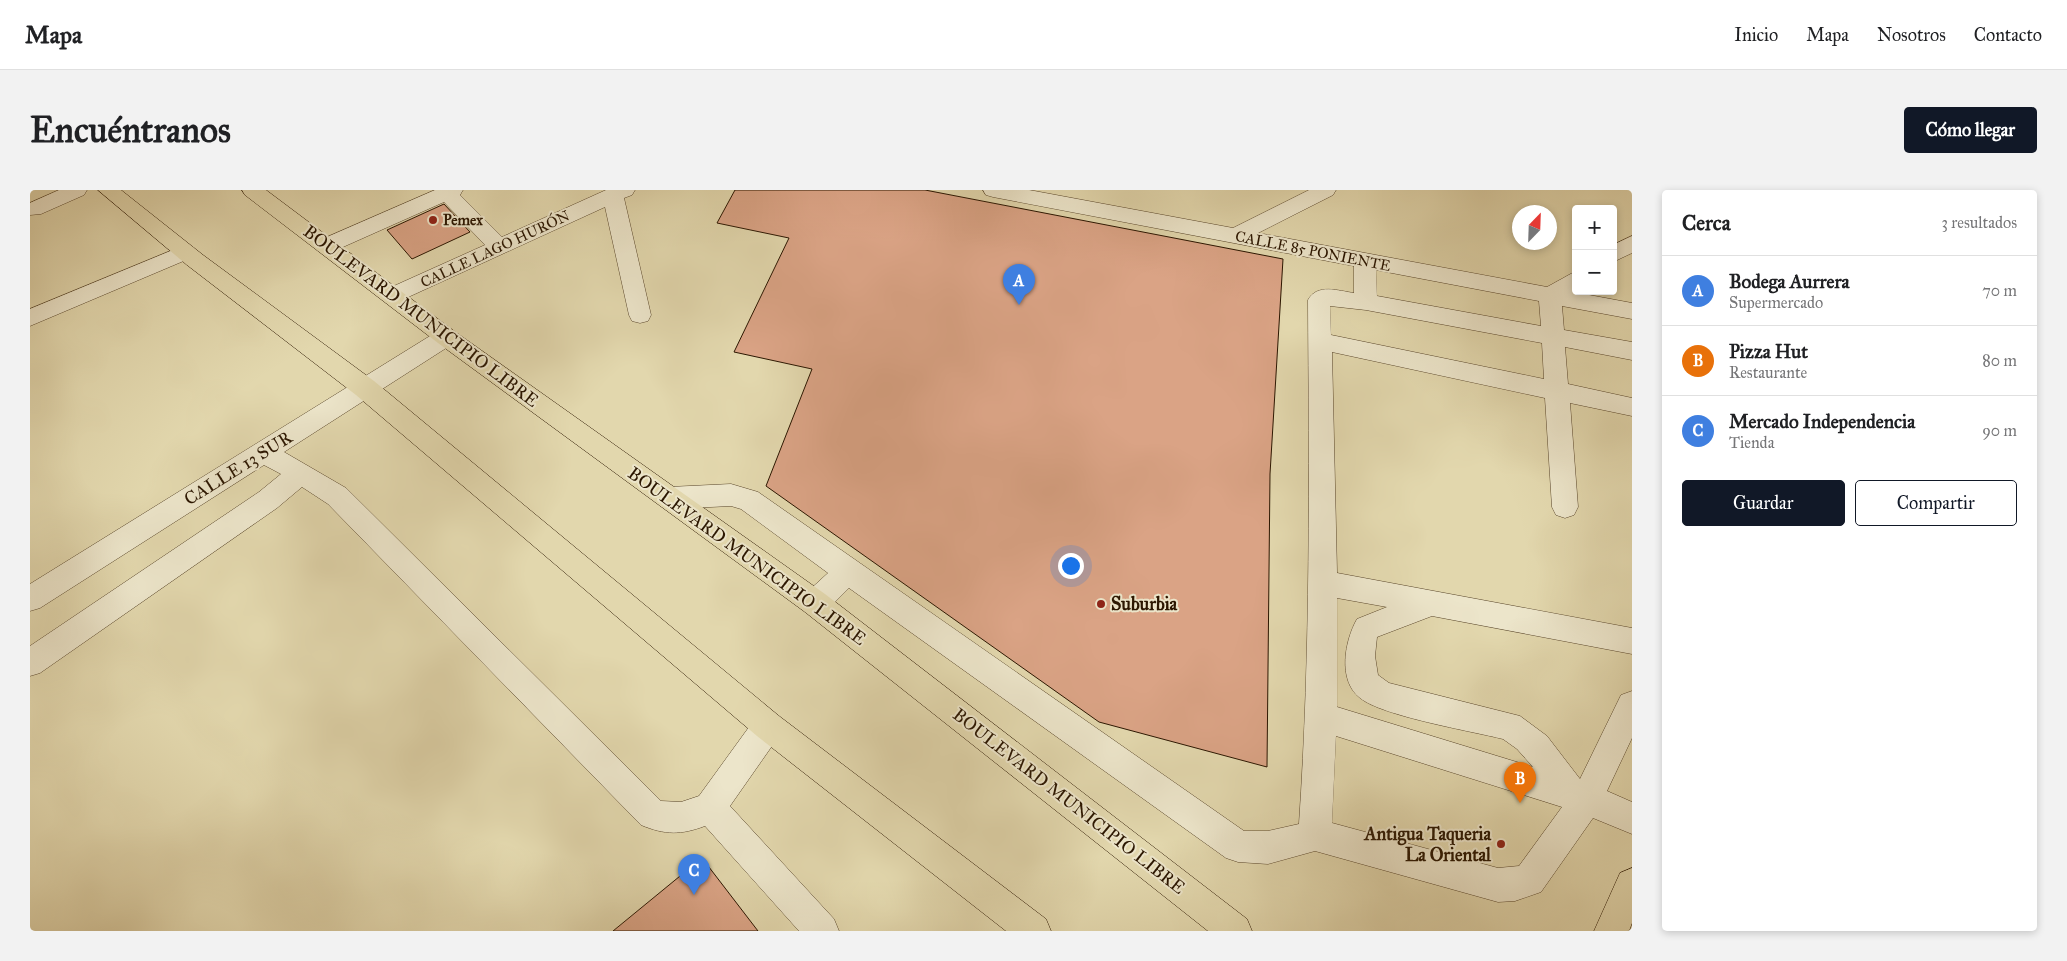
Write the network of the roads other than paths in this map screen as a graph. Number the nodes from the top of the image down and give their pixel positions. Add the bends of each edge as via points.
1 (77, 190) edge
2 (108, 190) edge
3 (252, 190) edge
4 (993, 190) edge
5 (1326, 190) edge
6 (450, 191) edge
7 (613, 192) edge
8 (34, 209) dead end
9 (1235, 236) junction
10 (1632, 243) edge
11 (326, 246) junction
12 (499, 247) junction
13 (185, 252) junction
14 (1617, 252) edge
15 (1365, 260) junction
16 (1572, 282) edge
17 (393, 296) junction
18 (1550, 296) junction
19 (1366, 302) junction
20 (1632, 311) edge
21 (640, 315) dead end
22 (30, 318) edge
23 (1552, 336) junction
24 (446, 337) junction
25 (1319, 341) junction
26 (1632, 351) edge
27 (365, 388) junction
28 (1557, 391) junction
29 (1632, 407) edge
30 (262, 452) junction
31 (301, 473) junction
32 (669, 498) junction
33 (1565, 508) dead end
34 (848, 572) junction
35 (1322, 583) junction
36 (30, 599) edge
37 (815, 603) junction
38 (1432, 603) junction
39 (1632, 641) edge
40 (30, 663) edge
41 (1632, 705) edge
42 (1322, 717) junction
43 (768, 726) junction
44 (1579, 796) junction
45 (710, 808) junction
46 (1632, 818) edge
47 (1316, 835) junction
48 (1632, 885) edge
49 (1611, 928) edge
50 (822, 931) edge
51 (1034, 931) edge
52 (1235, 931) edge

1 - 8 street
2 - 13 main road
3 - 11 main road, BOULEVARD MUNICIPIO LIBRE
4 - 9 street, CALLE 85 PONIENTE
5 - 9 street
6 - 11 street
6 - 12 street
7 - 12 street, CALLE LAGO HURÓN
7 - 21 street
9 - 15 street, CALLE 85 PONIENTE
10 - 14 street
11 - 17 main road, BOULEVARD MUNICIPIO LIBRE
12 - 17 street, CALLE LAGO HURÓN
13 - 22 street
13 - 27 main road
15 - 18 street, CALLE 85 PONIENTE
15 - 19 street
16 - 18 street
17 - 24 main road, BOULEVARD MUNICIPIO LIBRE
18 - 20 street, CALLE 85 PONIENTE
18 - 23 street
19 - 23 street
19 - 25 street via 1324,297 1319,300
23 - 26 street
23 - 28 street
24 - 27 street, CALLE 13 SUR
24 - 32 main road, BOULEVARD MUNICIPIO LIBRE
25 - 28 street
25 - 35 street
27 - 30 street, CALLE 13 SUR
27 - 43 main road
28 - 29 street
28 - 33 street
30 - 31 street
30 - 36 street, CALLE 13 SUR
31 - 40 street via 268,500
31 - 45 street via 337,496 652,814 678,820
32 - 34 street via 731,495 749,500
32 - 37 main road, BOULEVARD MUNICIPIO LIBRE
34 - 37 street
34 - 47 street via 1238,846 1276,848
35 - 38 street
35 - 42 street
37 - 52 main road, BOULEVARD MUNICIPIO LIBRE
38 - 39 street
38 - 44 street via 1367,628 1362,634 1362,675 1368,687 1384,696 1508,726 1524,733
41 - 44 street
42 - 44 street
42 - 47 street
43 - 45 street
43 - 51 main road
44 - 46 street
44 - 47 street via 1529,880 1515,884 1498,885
45 - 50 street
48 - 49 main road

